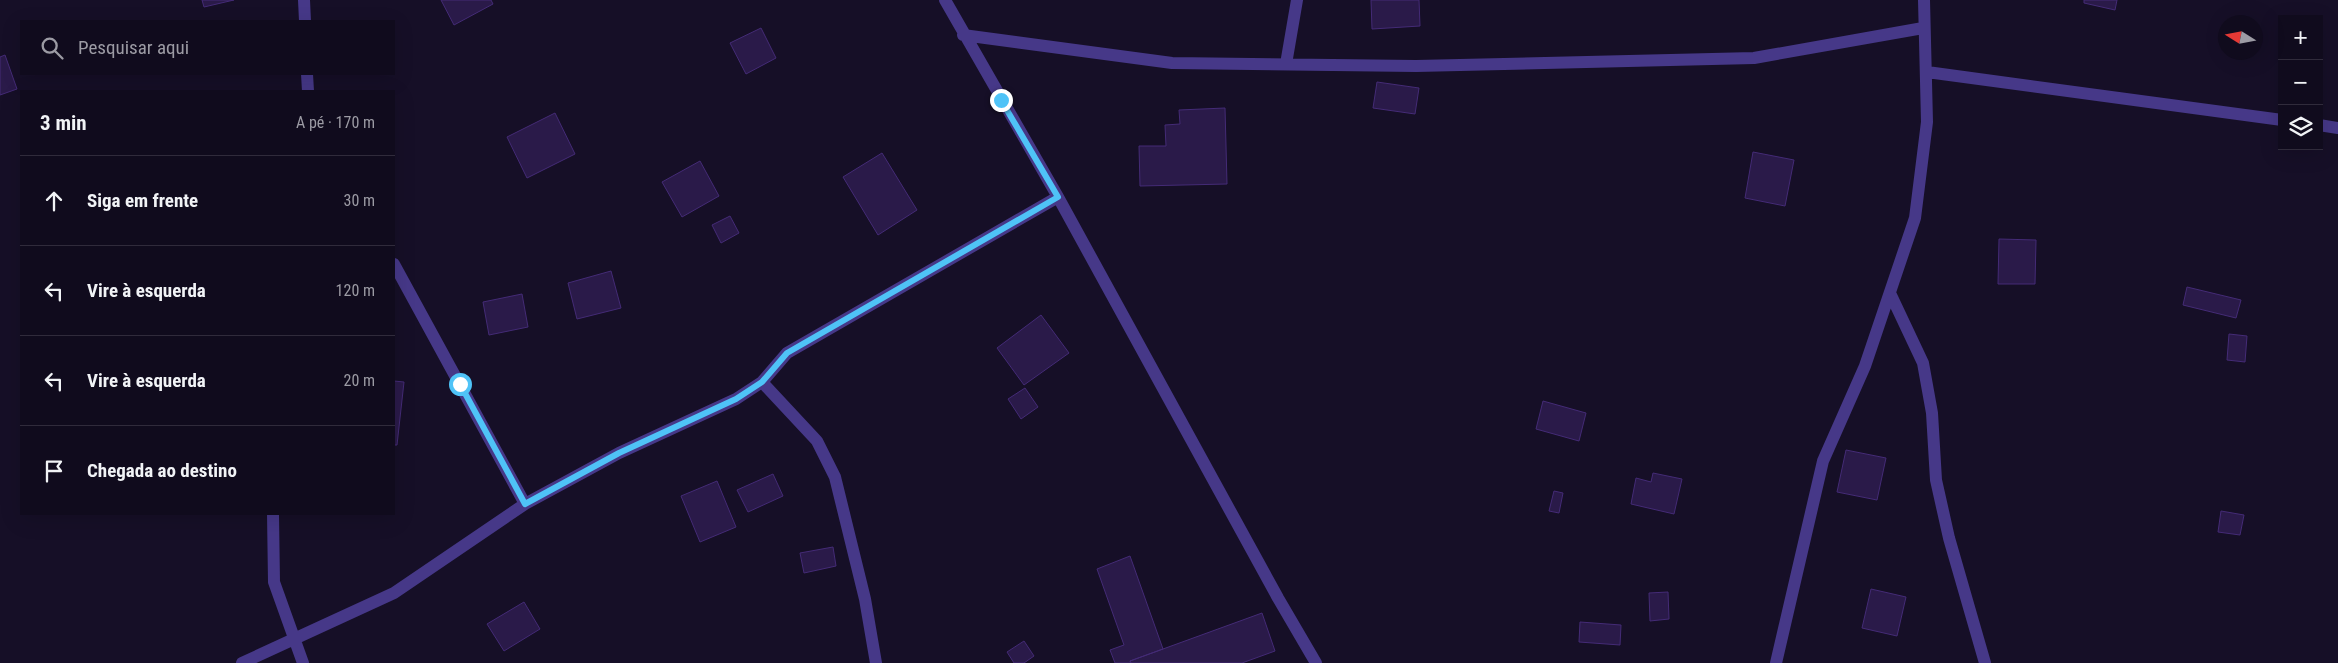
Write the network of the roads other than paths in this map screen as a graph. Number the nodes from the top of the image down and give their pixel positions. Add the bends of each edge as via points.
1 (304, 0) edge
2 (945, 0) edge
3 (1297, 0) edge
4 (1924, 0) edge
5 (305, 20) edge
6 (1923, 28) junction
7 (963, 35) junction
8 (1286, 64) junction
9 (1928, 72) junction
10 (307, 75) edge
11 (308, 90) edge
12 (2278, 119) edge
13 (2323, 126) edge
14 (2338, 128) edge
15 (1058, 197) junction
16 (395, 266) edge
17 (1890, 293) junction
18 (762, 382) junction
19 (525, 504) junction
20 (273, 515) edge
21 (295, 638) junction
22 (242, 663) edge
23 (303, 663) edge
24 (876, 663) edge
25 (1316, 663) edge
26 (1776, 663) edge
27 (1984, 663) edge

1 - 5 street
2 - 7 street
3 - 8 street
4 - 6 street
6 - 8 street via 1754,58 1416,66
6 - 9 street
7 - 8 street via 1172,63
7 - 15 street
9 - 12 street
9 - 17 street via 1927,122 1915,218
10 - 11 street
13 - 14 street
15 - 18 street via 787,353
15 - 25 street
16 - 19 street
17 - 26 street via 1865,366 1823,461
17 - 27 street via 1923,363 1932,413 1936,480
18 - 19 street via 736,399 619,453
18 - 24 street via 817,441 835,477 865,599
19 - 21 street via 394,593
20 - 21 street via 274,582
21 - 22 street
21 - 23 street

